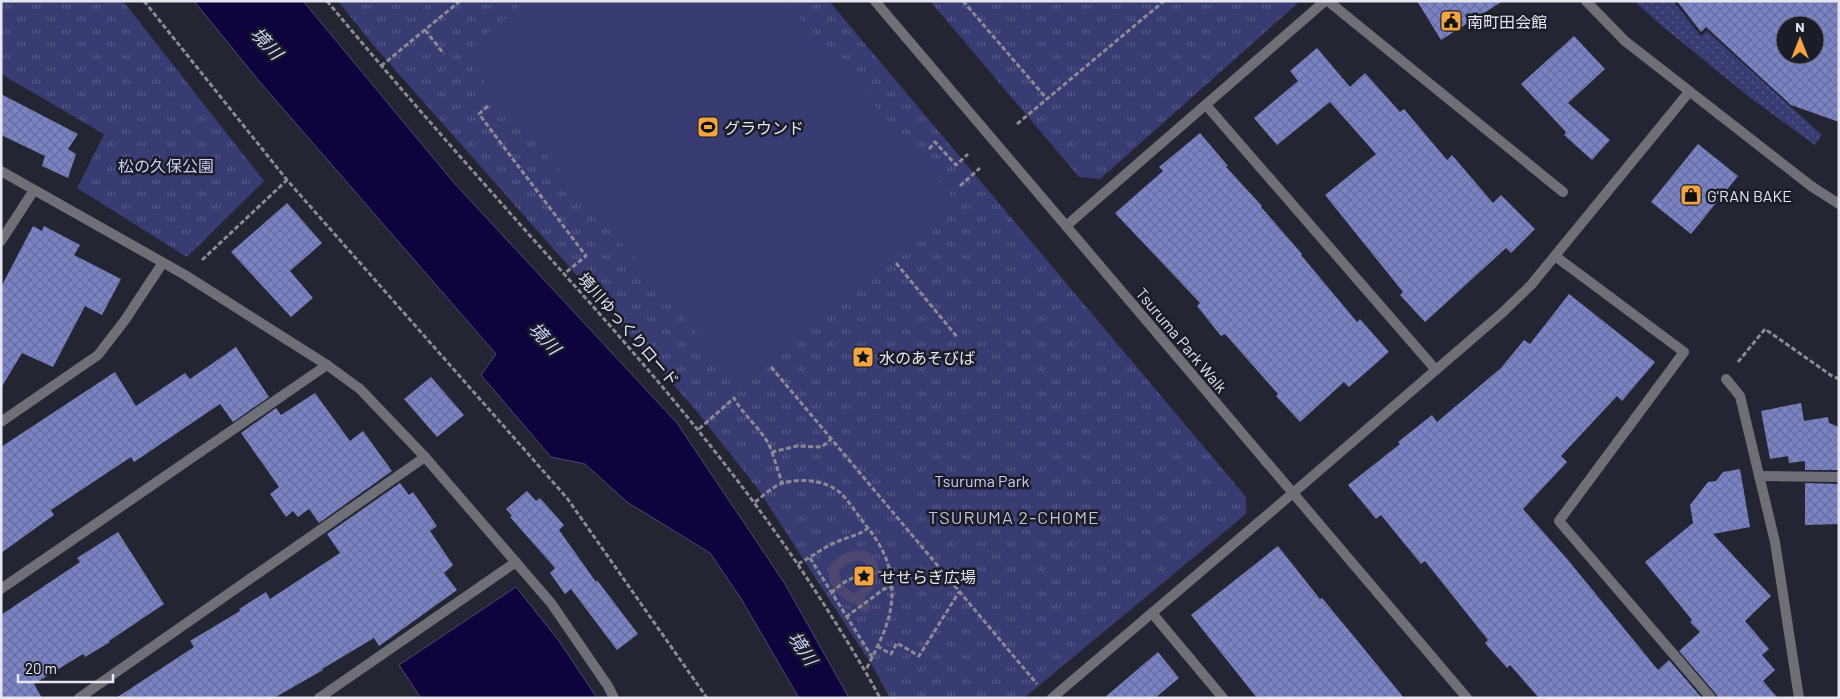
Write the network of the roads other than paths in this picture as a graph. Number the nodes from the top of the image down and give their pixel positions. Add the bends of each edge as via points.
1 (875, 1) edge
2 (1326, 1) edge
3 (1586, 1) edge
4 (1689, 92) junction
5 (1206, 105) junction
6 (1, 171) edge
7 (34, 190) junction
8 (1563, 192) dead end
9 (1839, 204) edge
10 (1066, 226) junction
11 (1, 241) edge
12 (1555, 256) junction
13 (162, 264) junction
14 (328, 365) junction
15 (1436, 370) junction
16 (1726, 379) road end
17 (1, 422) edge
18 (425, 457) junction
19 (1759, 476) junction
20 (1839, 477) edge
21 (1293, 493) junction
22 (516, 562) junction
23 (1, 589) edge
24 (1152, 613) junction
25 (79, 698) edge
26 (319, 698) edge
27 (614, 698) edge
28 (1052, 698) edge
29 (1224, 698) edge
30 (1467, 698) edge
31 (1711, 698) edge
32 (1799, 698) edge

1 - 10 street, Tsuruma Park Walk
2 - 5 street
2 - 8 street
3 - 4 street via 1625,42
4 - 9 street
4 - 12 street
5 - 10 street
5 - 15 street
6 - 7 street
7 - 11 street
7 - 13 street
10 - 21 street, Tsuruma Park Walk
12 - 15 street via 1502,313
12 - 31 street via 1684,352 1559,522
13 - 14 street via 185,275
13 - 17 street via 98,356
14 - 18 street via 360,389
14 - 23 street
15 - 21 street
16 - 19 street via 1740,396
18 - 22 street
18 - 25 street
19 - 20 street
19 - 32 street via 1775,542
21 - 24 street
21 - 30 street, Tsuruma Park Walk
22 - 26 street
22 - 27 street via 551,603
24 - 28 street
24 - 29 street

